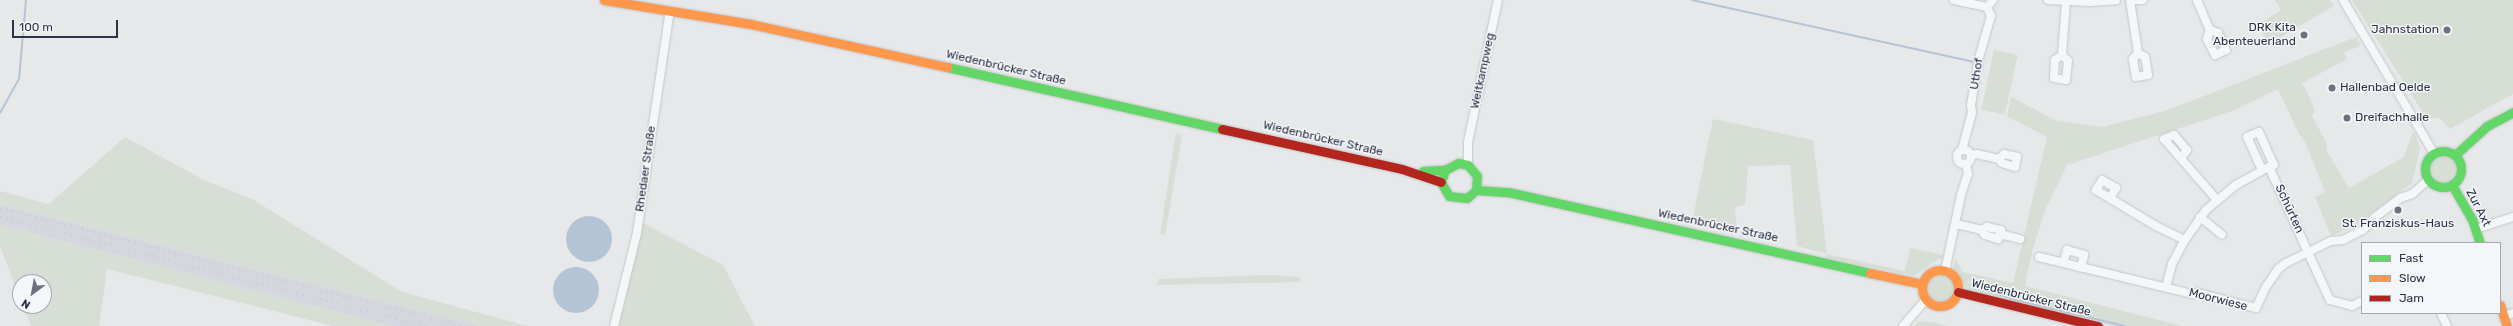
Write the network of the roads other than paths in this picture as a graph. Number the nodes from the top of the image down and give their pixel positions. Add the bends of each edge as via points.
1 (604, 0) edge
2 (1498, 0) edge
3 (1954, 0) edge
4 (1993, 0) edge
5 (2049, 0) edge
6 (2116, 0) edge
7 (2130, 0) edge
8 (2143, 0) edge
9 (2197, 0) edge
10 (2343, 0) edge
11 (2066, 2) junction
12 (1987, 7) junction
13 (670, 10) junction
14 (2210, 30) dead end
15 (2138, 53) dead end
16 (2062, 55) dead end
17 (2513, 112) edge
18 (1468, 142) junction
19 (1962, 150) junction
20 (2434, 153) junction
21 (1971, 155) junction
22 (2455, 156) junction
23 (2180, 158) dead end
24 (1999, 159) dead end
25 (1458, 163) junction
26 (1966, 164) junction
27 (1468, 165) junction
28 (1402, 169) junction
29 (1445, 170) junction
30 (1478, 180) junction
31 (2428, 180) junction
32 (1441, 182) junction
33 (2452, 185) junction
34 (1476, 190) junction
35 (1508, 192) junction
36 (2110, 198) dead end
37 (2217, 200) junction
38 (2200, 217) junction
39 (2513, 217) edge
40 (1956, 224) junction
41 (2476, 229) junction
42 (2222, 235) dead end
43 (2020, 239) dead end
44 (2185, 240) junction
45 (2480, 242) edge
46 (2308, 251) junction
47 (2039, 257) dead end
48 (2063, 263) junction
49 (2081, 268) junction
50 (1945, 271) junction
51 (1922, 284) junction
52 (2166, 287) junction
53 (1958, 292) junction
54 (1926, 300) junction
55 (2361, 302) edge
56 (2501, 308) edge
57 (2513, 313) edge
58 (2441, 314) edge
59 (2504, 316) junction
60 (2444, 325) edge
61 (614, 326) edge
62 (1903, 326) edge
63 (2098, 326) edge
64 (2507, 326) edge

1 - 13 street, Wiedenbrücker Straße
2 - 18 street, Weitkampweg
3 - 12 street
4 - 12 street
5 - 11 street
6 - 11 street
7 - 8 street
7 - 15 street
9 - 14 street
10 - 20 street
11 - 16 street
12 - 19 street, Uthof via 1991,16 1979,58 1972,112
13 - 28 street, Wiedenbrücker Straße via 888,53
13 - 61 street, Rhedaer Straße via 637,233
17 - 22 street via 2487,126
18 - 25 street
18 - 27 street
19 - 21 street
19 - 26 street via 1957,158 1960,163
20 - 22 street via 2445,151
20 - 31 street via 2424,168
21 - 24 street
21 - 26 street
22 - 33 street via 2460,163 2461,173
23 - 37 street
25 - 27 street
25 - 29 street
26 - 40 street via 1968,174
27 - 30 street via 1476,173
28 - 29 street via 1436,172
28 - 32 street
29 - 32 street
30 - 34 street
30 - 35 street
31 - 33 street via 2436,187
31 - 46 street, Moorwiese via 2412,194 2401,198 2374,218 2363,230 2343,240 2331,240
32 - 34 street via 1445,192 1455,199 1467,198
33 - 41 street, Zur Axt
34 - 35 street
35 - 51 street, Wiedenbrücker Straße
36 - 44 street
37 - 38 street, Schürten
37 - 46 street, Schürten via 2236,185 2266,169
38 - 42 street
38 - 44 street, Schürten
39 - 41 street
40 - 43 street via 1981,230 1985,235 1998,239 2000,234
40 - 50 street
41 - 45 street, Zur Axt
44 - 52 street, Schürten via 2172,264
46 - 52 street, Moorwiese via 2278,269 2256,308
46 - 55 street, Schürten via 2330,300 2352,306
47 - 48 street, Moorwiese
48 - 49 street, Moorwiese
48 - 49 street via 2067,250 2084,255
49 - 52 street, Moorwiese
50 - 51 street via 1931,273
50 - 53 street via 1957,280
51 - 54 street
53 - 54 street via 1947,306 1932,305
53 - 63 street, Wiedenbrücker Straße
54 - 62 street
56 - 59 street
57 - 59 street
58 - 60 street
59 - 64 street

